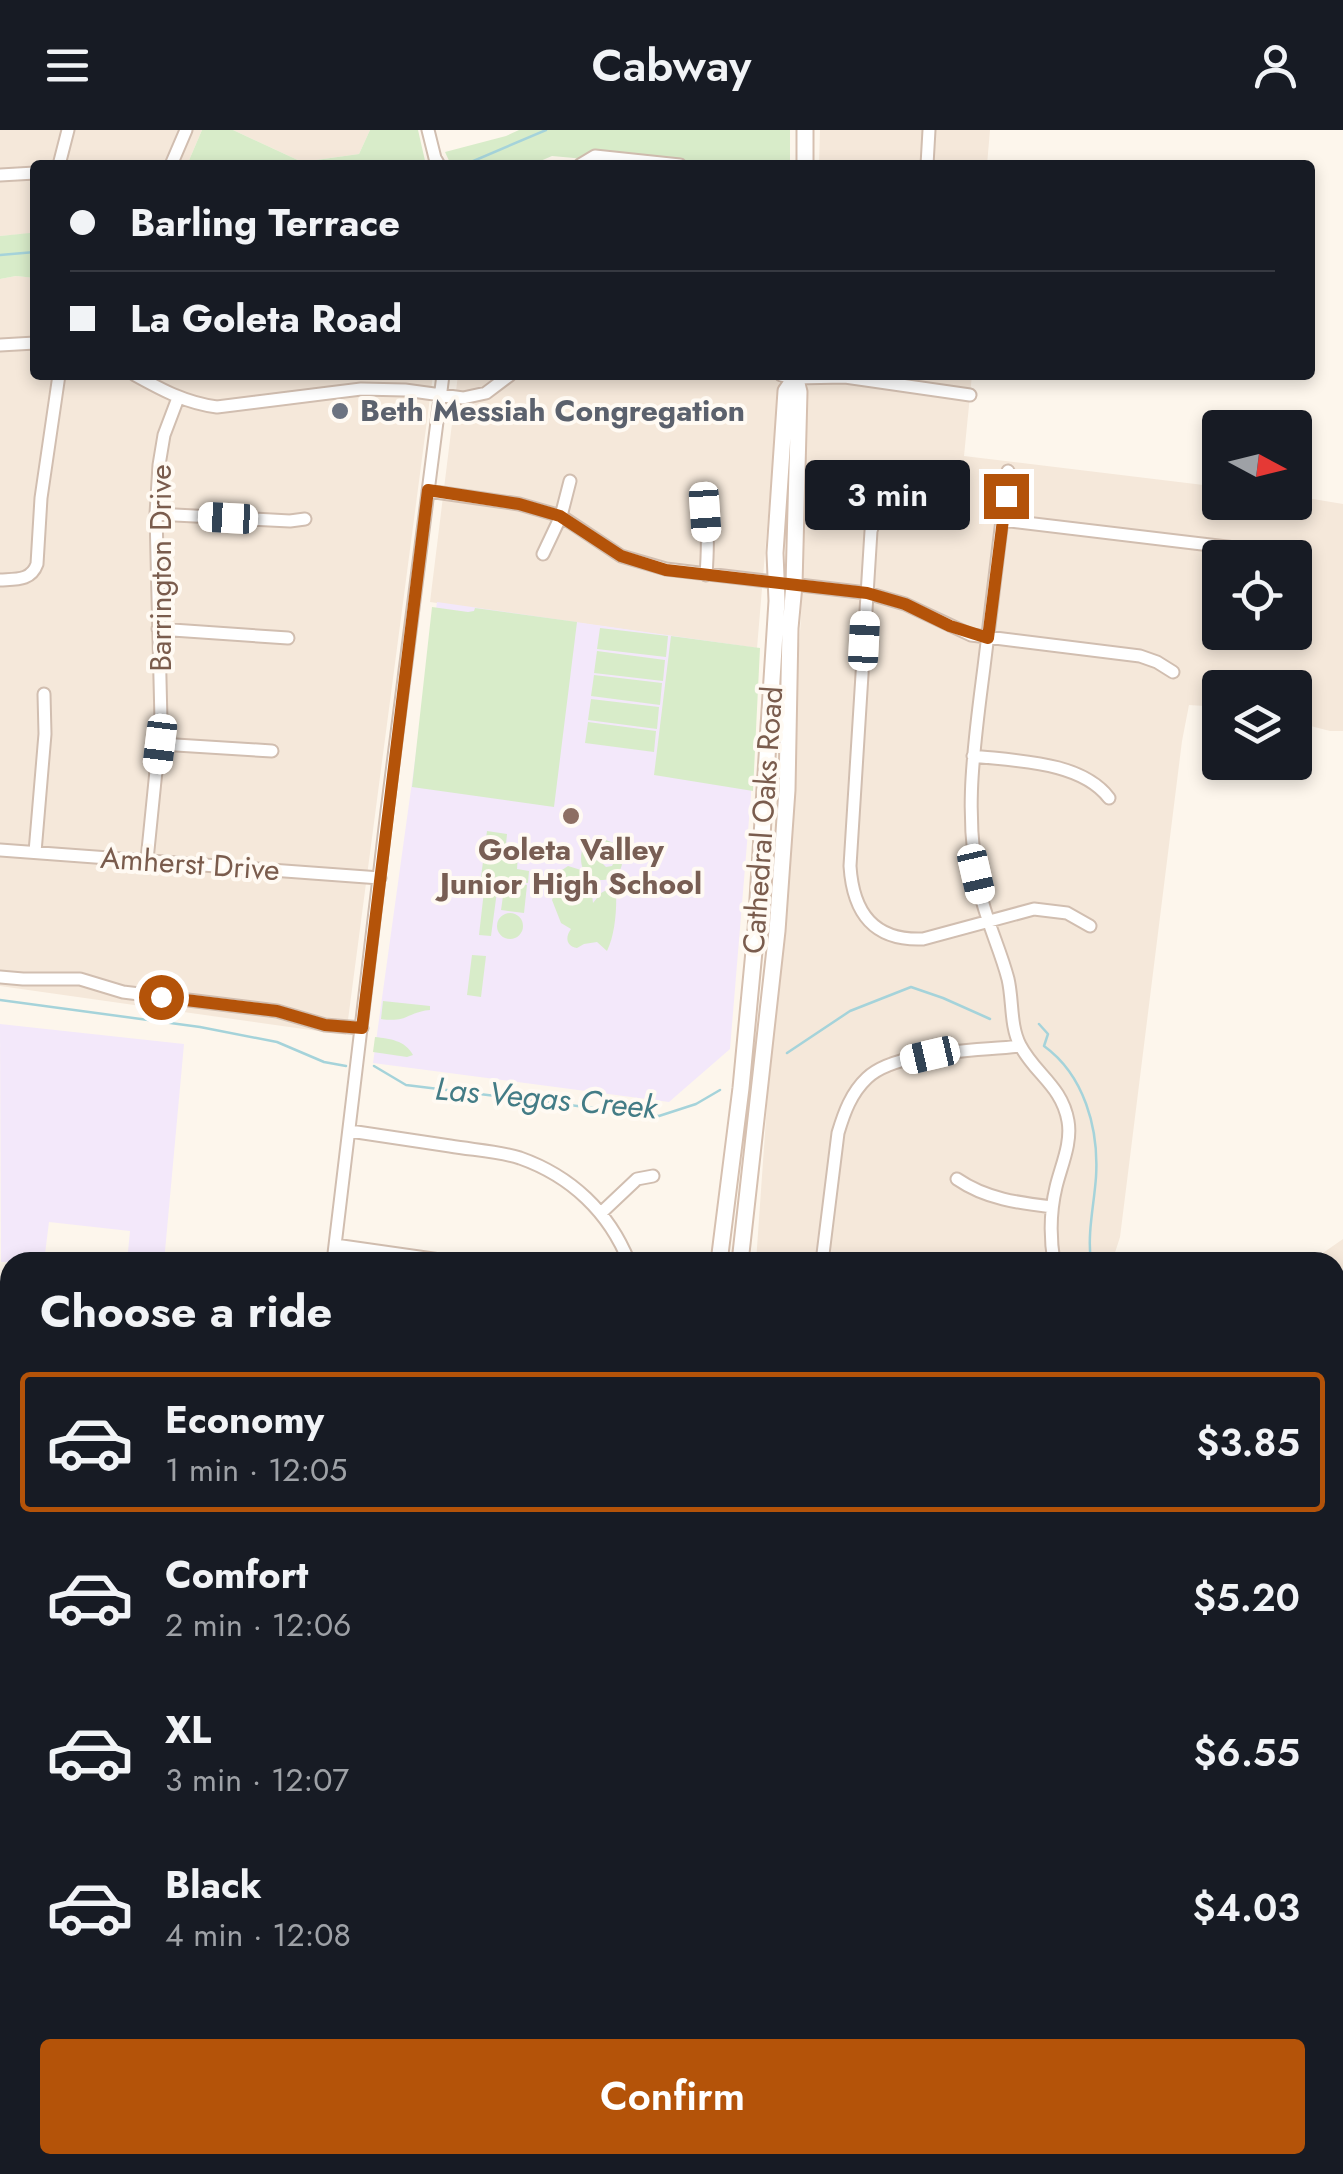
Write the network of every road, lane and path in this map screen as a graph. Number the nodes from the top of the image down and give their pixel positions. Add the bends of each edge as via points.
1 (68, 130) edge
2 (186, 130) edge
3 (428, 130) edge
4 (805, 130) edge
5 (929, 130) edge
6 (60, 160) edge
7 (173, 160) edge
8 (436, 160) edge
9 (588, 160) edge
10 (632, 160) edge
11 (805, 160) edge
12 (926, 160) edge
13 (30, 173) edge
14 (0, 175) edge
15 (30, 343) edge
16 (0, 345) edge
17 (58, 380) edge
18 (144, 380) edge
19 (442, 380) edge
20 (504, 380) edge
21 (789, 380) edge
22 (792, 380) edge
23 (913, 380) edge
24 (441, 395) junction
25 (970, 395) dead end
26 (178, 398) junction
27 (1008, 471) dead end
28 (570, 481) dead end
29 (428, 490) junction
30 (700, 492) dead end
31 (878, 510) dead end
32 (156, 514) junction
33 (560, 516) junction
34 (305, 518) dead end
35 (1002, 520) junction
36 (1202, 544) edge
37 (543, 554) dead end
38 (706, 574) junction
39 (0, 580) edge
40 (775, 582) junction
41 (794, 584) junction
42 (867, 593) junction
43 (158, 630) junction
44 (288, 638) dead end
45 (988, 638) junction
46 (1172, 672) dead end
47 (44, 694) dead end
48 (160, 744) junction
49 (272, 751) dead end
50 (973, 756) junction
51 (1109, 798) dead end
52 (0, 850) edge
53 (35, 852) junction
54 (147, 860) junction
55 (380, 878) junction
56 (988, 922) junction
57 (1090, 926) dead end
58 (0, 976) edge
59 (362, 1028) junction
60 (1020, 1046) junction
61 (350, 1131) junction
62 (654, 1176) dead end
63 (957, 1180) dead end
64 (1052, 1207) junction
65 (602, 1213) junction
66 (335, 1245) junction
67 (334, 1252) edge
68 (384, 1252) edge
69 (624, 1252) edge
70 (719, 1252) edge
71 (741, 1252) edge
72 (823, 1252) edge
73 (1054, 1252) edge

1 - 6 street
2 - 7 street
3 - 8 street
4 - 11 main road
5 - 12 street
9 - 10 street
13 - 14 street
15 - 16 street
17 - 39 street via 42,498 40,572
18 - 26 street
19 - 24 street
20 - 24 street via 479,395
21 - 40 main road, Cathedral Oaks Road
22 - 41 main road, Cathedral Oaks Road via 798,392
23 - 25 street
24 - 26 street via 361,389 217,406
24 - 29 street
26 - 32 street, Barrington Drive via 164,435
27 - 35 street
28 - 33 street
29 - 33 street
29 - 55 street
30 - 38 street
31 - 42 street
32 - 34 street
32 - 43 street, Barrington Drive
33 - 37 street
33 - 38 street via 621,556
35 - 36 street
35 - 45 street
38 - 40 street
40 - 41 street
40 - 70 main road, Cathedral Oaks Road via 756,930
41 - 42 street
41 - 71 main road, Cathedral Oaks Road via 777,931
42 - 45 street
42 - 56 street via 850,866 856,903 874,926 904,940
43 - 44 street
43 - 48 street, Barrington Drive
45 - 46 street via 1140,656
45 - 50 street
47 - 53 street
48 - 49 street
48 - 54 street, Barrington Drive
50 - 51 street via 1085,777
50 - 56 street via 972,847
52 - 53 street, Amherst Drive
53 - 54 street, Amherst Drive
54 - 55 street, Amherst Drive
55 - 59 street
56 - 57 street via 1034,909 1067,913
56 - 60 street
58 - 59 street via 80,979 123,992
59 - 61 street
60 - 64 street via 1055,1088 1069,1126
60 - 72 street via 930,1055 870,1074 838,1134
61 - 65 street via 518,1157 570,1183
61 - 66 street
62 - 65 street via 638,1179
63 - 64 street via 995,1198
64 - 73 street
65 - 69 street
66 - 67 street
66 - 68 street

